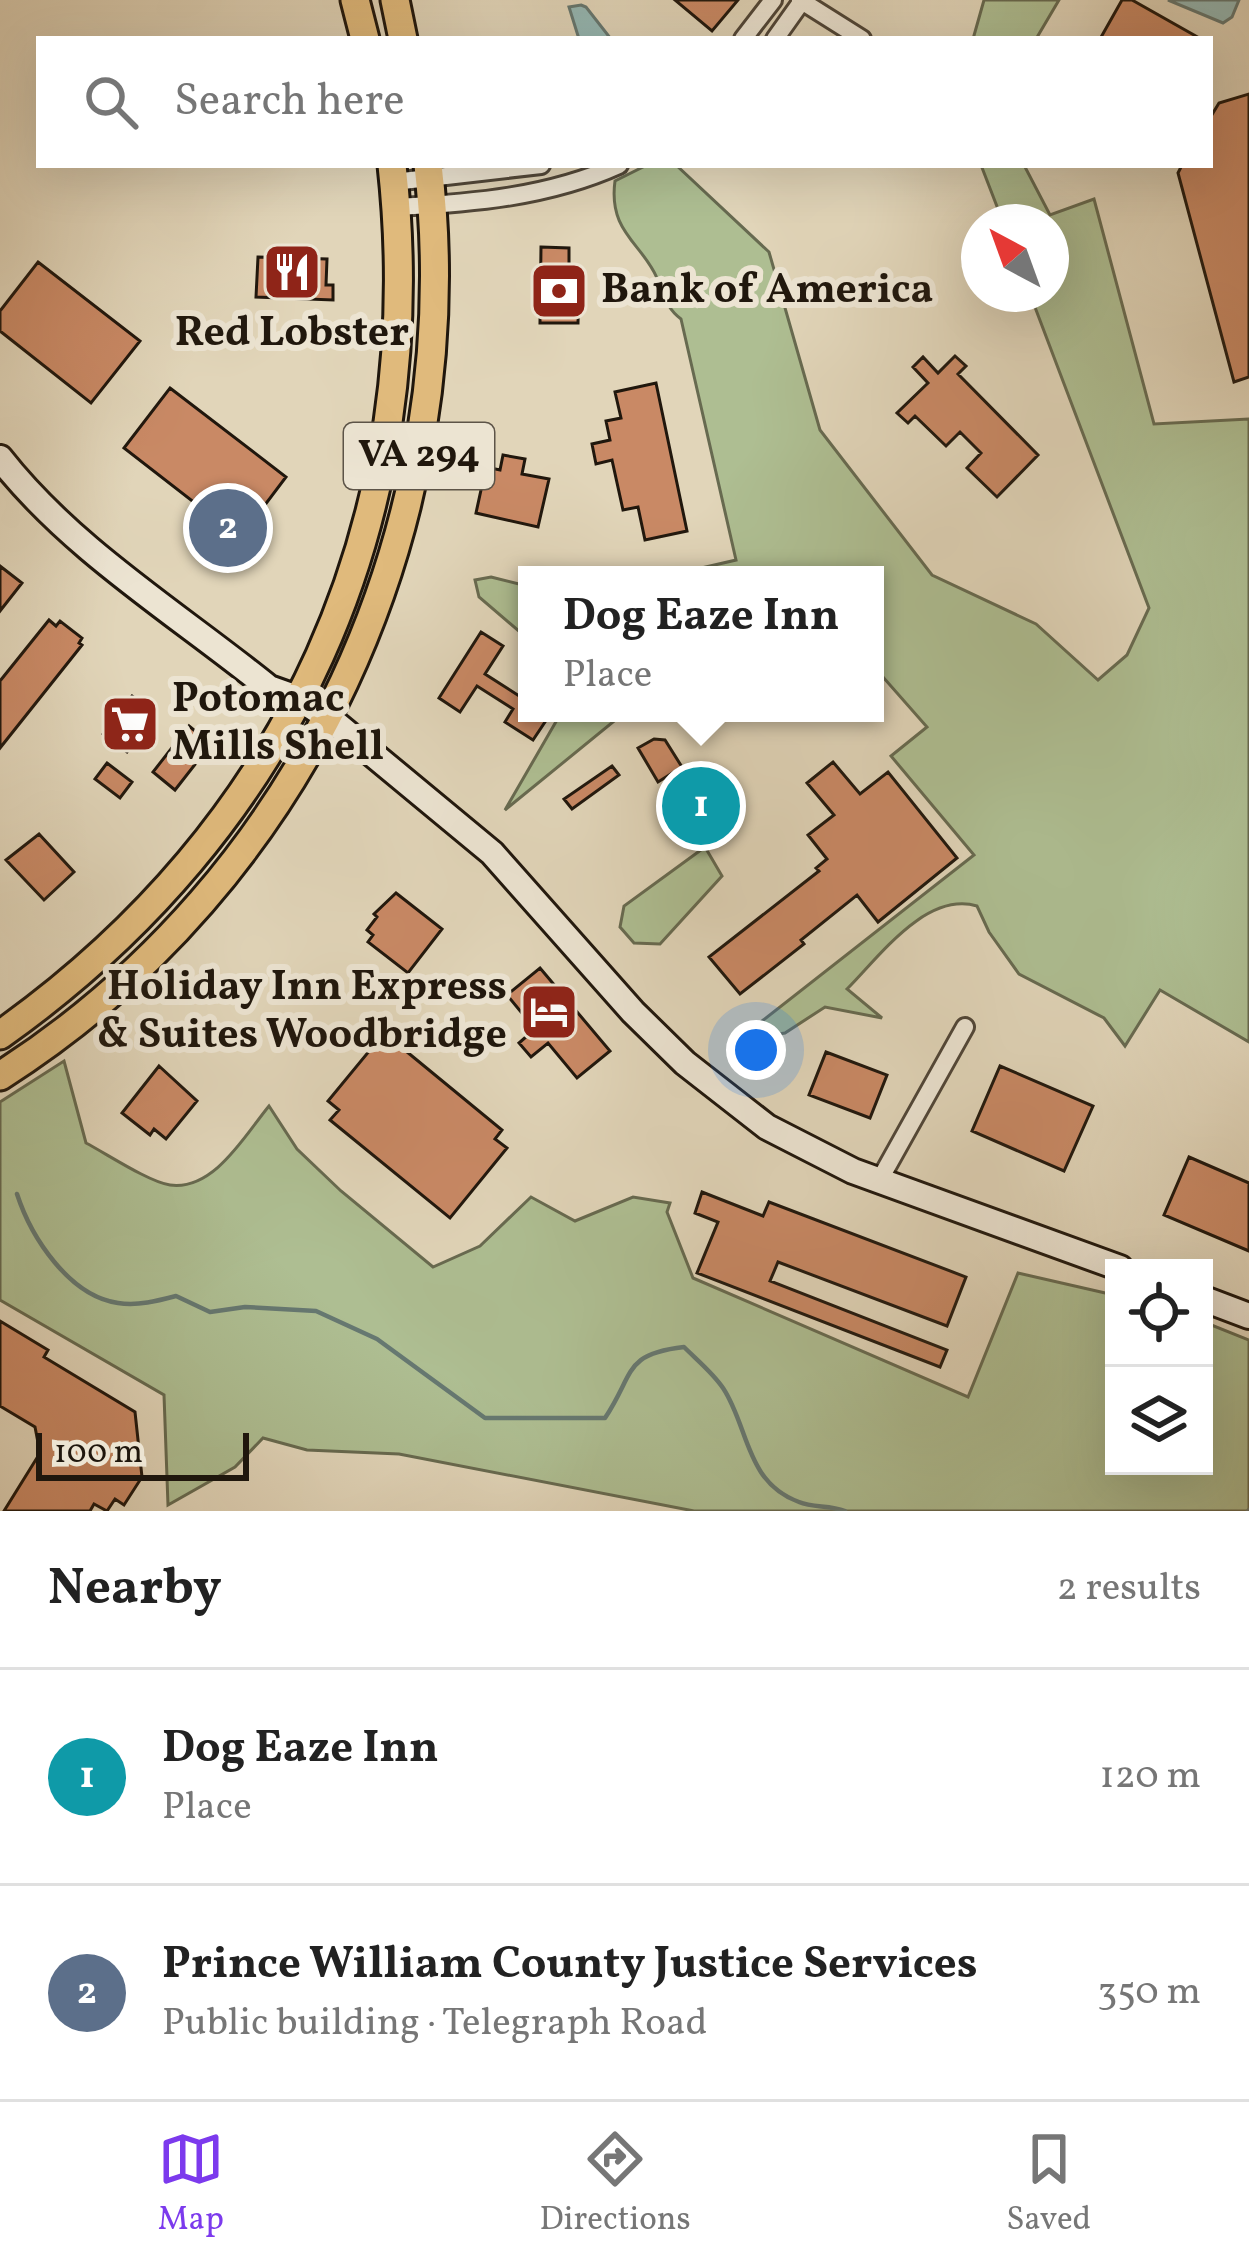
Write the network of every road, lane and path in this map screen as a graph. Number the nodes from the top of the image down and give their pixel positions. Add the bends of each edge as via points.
1 (356, 0) edge
2 (395, 0) edge
3 (773, 0) edge
4 (801, 0) edge
5 (364, 36) edge
6 (403, 36) edge
7 (745, 36) edge
8 (778, 36) edge
9 (857, 36) edge
10 (522, 168) edge
11 (611, 168) edge
12 (430, 183) edge
13 (394, 185) edge
14 (0, 458) edge
15 (300, 699) junction
16 (328, 718) junction
17 (965, 1027) dead end
18 (0, 1035) edge
19 (0, 1076) edge
20 (879, 1181) junction
21 (1105, 1263) edge
22 (1213, 1302) edge
23 (1249, 1316) edge

1 - 5 highway
2 - 6 highway
3 - 7 street
4 - 8 street
4 - 9 street
10 - 12 street
11 - 12 street via 524,195
12 - 13 street
12 - 13 street
12 - 16 highway, VA 294 via 435,304 419,454 384,588
13 - 15 highway, VA 294 via 400,312 378,486
14 - 15 main road via 80,539 269,688
15 - 16 main road
15 - 18 highway, VA 294 via 258,772 182,872 86,970
16 - 19 highway, VA 294 via 269,817 172,936 111,994
16 - 20 main road via 510,869 685,1063 767,1126
17 - 20 street
20 - 21 main road
22 - 23 main road

